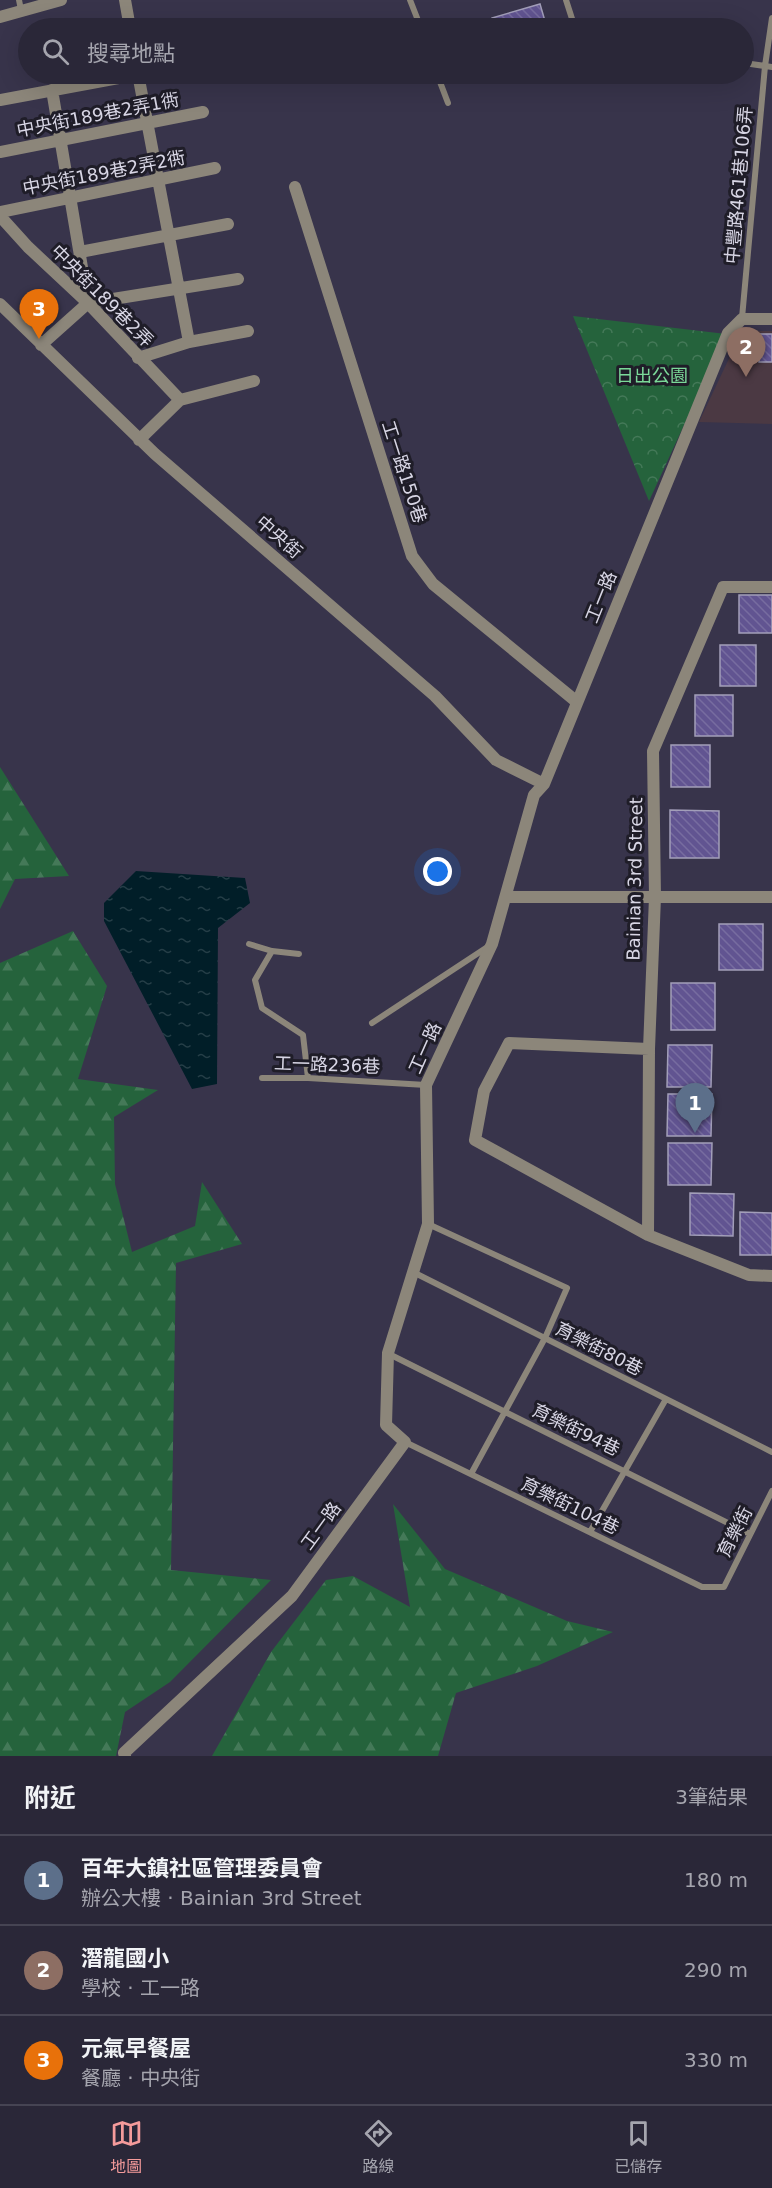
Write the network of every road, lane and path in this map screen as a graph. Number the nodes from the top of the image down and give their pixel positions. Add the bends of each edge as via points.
1 (61, 0) edge
2 (125, 0) edge
3 (410, 0) edge
4 (566, 0) edge
5 (20, 5) edge
6 (0, 17) edge
7 (128, 18) edge
8 (417, 18) edge
9 (572, 18) edge
10 (772, 18) edge
11 (754, 64) edge
12 (769, 66) edge
13 (85, 84) edge
14 (141, 84) edge
15 (441, 84) edge
16 (52, 90) junction
17 (0, 100) edge
18 (448, 103) dead end
19 (202, 112) dead end
20 (149, 123) junction
21 (60, 141) junction
22 (0, 152) edge
23 (215, 168) dead end
24 (159, 182) junction
25 (295, 187) dead end
26 (69, 199) junction
27 (0, 214) edge
28 (228, 224) dead end
29 (169, 235) junction
30 (80, 252) junction
31 (238, 279) dead end
32 (180, 290) junction
33 (88, 303) junction
34 (0, 304) edge
35 (742, 319) junction
36 (772, 319) edge
37 (248, 331) dead end
38 (189, 342) junction
39 (41, 345) junction
40 (138, 358) junction
41 (254, 381) dead end
42 (180, 400) junction
43 (139, 440) junction
44 (772, 587) edge
45 (577, 702) junction
46 (544, 783) junction
47 (507, 897) junction
48 (655, 897) junction
49 (772, 897) edge
50 (249, 944) dead end
51 (492, 944) junction
52 (272, 951) junction
53 (299, 954) dead end
54 (372, 1023) dead end
55 (649, 1049) junction
56 (262, 1078) dead end
57 (308, 1078) junction
58 (426, 1085) junction
59 (428, 1224) junction
60 (648, 1235) junction
61 (413, 1272) junction
62 (772, 1275) edge
63 (544, 1338) junction
64 (388, 1353) junction
65 (666, 1399) junction
66 (506, 1412) junction
67 (405, 1442) junction
68 (772, 1452) edge
69 (624, 1471) junction
70 (471, 1474) junction
71 (772, 1491) edge
72 (590, 1532) junction
73 (750, 1534) junction
74 (724, 1587) joint
75 (125, 1756) edge

1 - 5 street
2 - 7 street
3 - 8 lane
4 - 9 lane
5 - 6 street
10 - 12 lane, 中豐路461巷106弄
11 - 12 lane
12 - 35 lane, 中豐路461巷106弄
13 - 16 street
14 - 20 street
15 - 18 lane
16 - 17 street
16 - 21 street
19 - 20 street, 中央街189巷2弄1衖
20 - 21 street, 中央街189巷2弄1衖
20 - 24 street
21 - 22 street, 中央街189巷2弄1衖
21 - 26 street
23 - 24 street, 中央街189巷2弄2衖
24 - 26 street, 中央街189巷2弄2衖
24 - 29 street
25 - 45 street, 工一路150巷 via 412,556 433,584
26 - 27 street, 中央街189巷2弄2衖
26 - 30 street
27 - 33 street, 中央街189巷2弄 via 28,247
28 - 29 street
29 - 30 street
29 - 32 street
30 - 33 street
31 - 32 street
32 - 33 street
32 - 38 street
33 - 39 street
33 - 40 street, 中央街189巷2弄
34 - 39 street, 中央街
35 - 36 street
35 - 45 street, 工一路 via 728,333
37 - 38 street
38 - 40 street
39 - 43 street, 中央街
40 - 42 street, 中央街189巷2弄
41 - 42 street
42 - 43 street
43 - 46 street, 中央街 via 435,696 496,760
44 - 48 street, Bainian 3rd Street via 723,587 654,751
45 - 46 street, 工一路
46 - 47 street, 工一路 via 534,795
47 - 48 street
47 - 51 street, 工一路
48 - 49 street
48 - 55 street, Bainian 3rd Street
50 - 52 lane
51 - 54 lane
51 - 58 street, 工一路
52 - 53 lane
52 - 57 lane via 255,980 262,1008 303,1035
55 - 60 street, Bainian 3rd Street
55 - 60 street via 509,1043 484,1091 475,1140
56 - 57 lane, 工一路236巷
57 - 58 lane, 工一路236巷
58 - 59 street, 工一路
59 - 61 street, 工一路
59 - 63 lane via 567,1288
60 - 62 street via 749,1275
61 - 63 lane, 育樂街80巷
61 - 64 street, 工一路
63 - 65 lane, 育樂街80巷
63 - 66 lane
64 - 66 lane, 育樂街94巷
64 - 67 street, 工一路 via 386,1425
65 - 68 lane, 育樂街80巷
65 - 69 lane
66 - 69 lane, 育樂街94巷
66 - 70 lane
67 - 70 lane, 育樂街104巷
67 - 75 street, 工一路 via 292,1596
69 - 72 lane
69 - 73 lane, 育樂街94巷
70 - 72 lane, 育樂街104巷
71 - 73 lane, 育樂街
72 - 74 lane, 育樂街104巷 via 702,1587
73 - 74 lane, 育樂街

